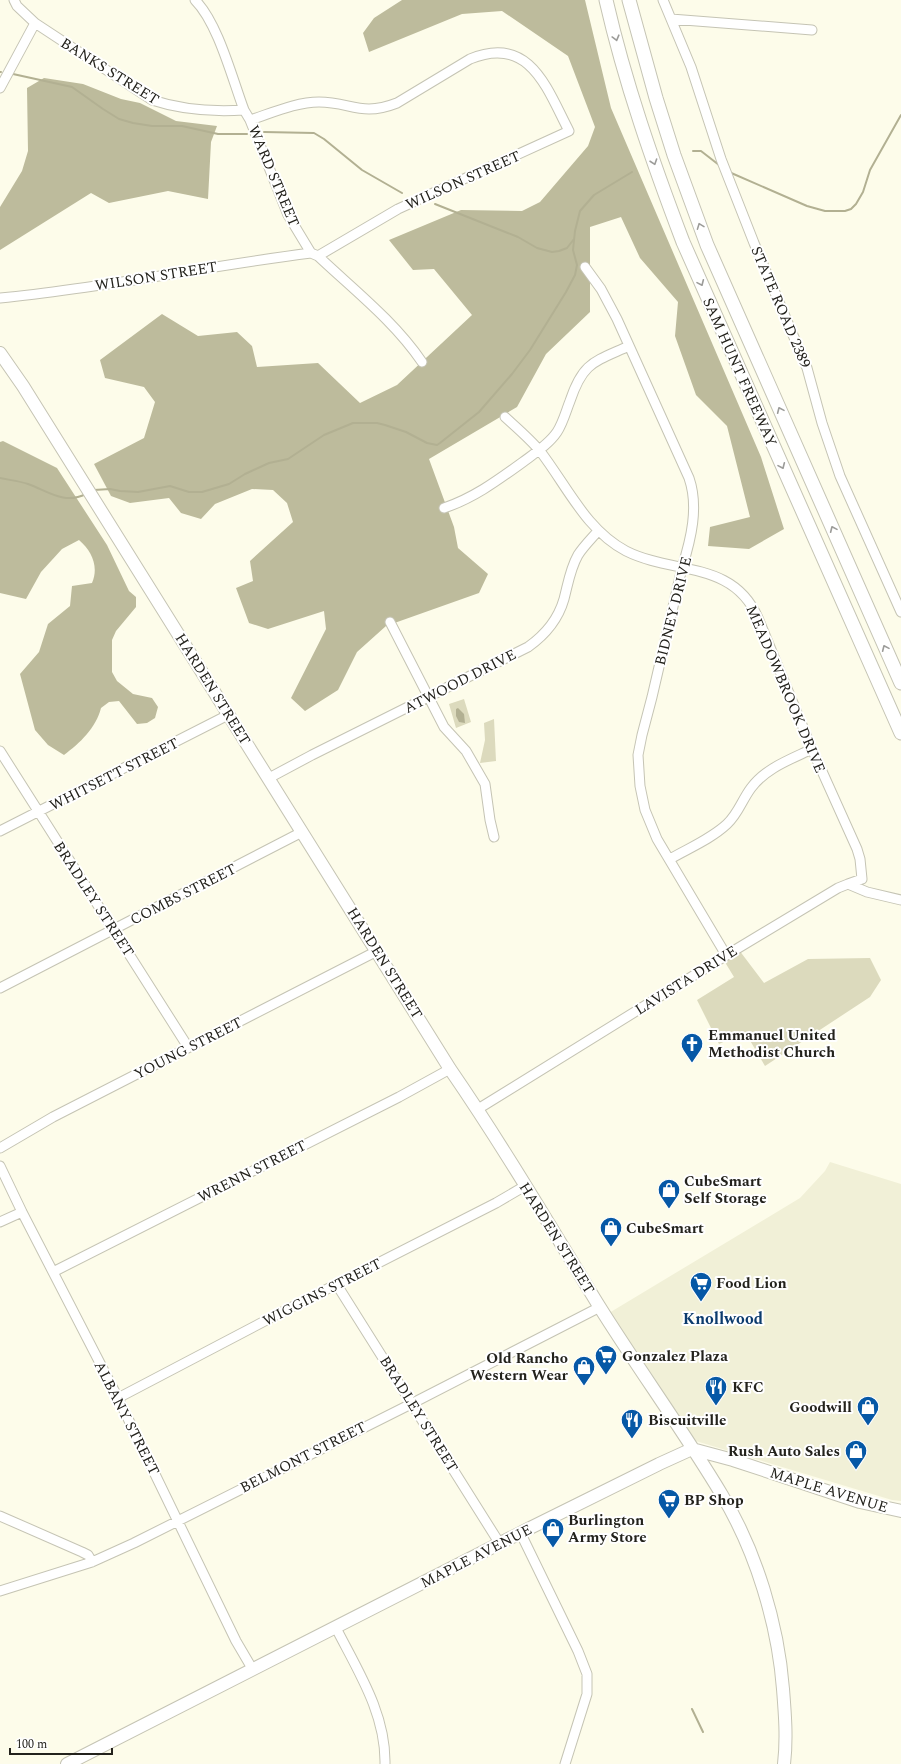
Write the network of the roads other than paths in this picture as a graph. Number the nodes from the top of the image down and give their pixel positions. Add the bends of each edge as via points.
1 (14, 0) edge
2 (195, 0) edge
3 (606, 0) edge
4 (629, 0) edge
5 (663, 0) edge
6 (671, 19) junction
7 (36, 23) junction
8 (812, 30) dead end
9 (0, 88) edge
10 (244, 110) junction
11 (250, 120) junction
12 (315, 255) junction
13 (585, 267) dead end
14 (0, 298) edge
15 (629, 346) junction
16 (0, 353) edge
17 (422, 362) dead end
18 (505, 417) dead end
19 (539, 450) junction
20 (444, 508) dead end
21 (598, 532) junction
22 (682, 568) junction
23 (901, 612) edge
24 (390, 622) dead end
25 (901, 683) edge
26 (428, 697) junction
27 (228, 715) junction
28 (901, 733) edge
29 (812, 749) junction
30 (0, 751) edge
31 (270, 778) junction
32 (38, 812) junction
33 (0, 831) edge
34 (302, 832) junction
35 (494, 837) dead end
36 (670, 859) junction
37 (848, 884) junction
38 (901, 900) edge
39 (113, 930) junction
40 (377, 951) junction
41 (726, 955) junction
42 (0, 988) edge
43 (188, 1047) junction
44 (450, 1068) junction
45 (478, 1109) junction
46 (0, 1148) edge
47 (0, 1166) edge
48 (525, 1186) junction
49 (22, 1212) junction
50 (0, 1222) edge
51 (53, 1272) junction
52 (336, 1285) junction
53 (600, 1306) junction
54 (118, 1398) junction
55 (411, 1404) junction
56 (692, 1449) junction
57 (901, 1511) edge
58 (0, 1516) edge
59 (179, 1520) junction
60 (521, 1534) junction
61 (500, 1544) junction
62 (92, 1562) junction
63 (0, 1591) edge
64 (336, 1628) junction
65 (253, 1670) junction
66 (68, 1764) edge
67 (385, 1764) edge
68 (564, 1764) edge
69 (784, 1764) edge

1 - 7 street, BANKS STREET
2 - 10 street, WARD STREET via 215,30
3 -> 28 highway, SAM HUNT FREEWAY via 635,106 683,242
25 -> 4 highway, SAM HUNT FREEWAY via 707,245 669,141
5 - 6 street, STATE ROAD 2389
6 - 8 street
6 - 23 street, STATE ROAD 2389 via 691,67 736,197 807,368 840,476
7 - 9 street
7 - 10 street, BANKS STREET via 152,100 191,110
10 - 11 street, WARD STREET
11 - 12 street, WARD STREET via 288,215
11 - 12 street, WILSON STREET via 308,102 366,110 387,107 470,59 479,55 498,53 525,61 539,74 569,131 398,209
12 - 14 street, WILSON STREET
12 - 17 street, WARD STREET via 389,322
13 - 15 street, BIDNEY DRIVE via 606,299
15 - 19 street via 599,359 585,369 575,384 561,425 554,436
15 - 22 street, BIDNEY DRIVE via 690,483 693,517
16 - 27 main road, HARDEN STREET
18 - 19 street, MEADOWBROOK DRIVE
19 - 20 street via 479,492
19 - 21 street, MEADOWBROOK DRIVE
21 - 22 street, MEADOWBROOK DRIVE via 626,551
21 - 26 street, ATWOOD DRIVE via 579,554 568,579 561,608 546,632 528,647
22 - 29 street, MEADOWBROOK DRIVE via 725,580 749,600
22 - 36 street, BIDNEY DRIVE via 638,755 645,810 657,839
24 - 26 street
26 - 31 street, ATWOOD DRIVE
26 - 35 street via 444,727 466,751 485,784
27 - 31 main road, HARDEN STREET
27 - 32 street, WHITSETT STREET
29 - 36 street via 764,774 749,790 727,824
29 - 37 street, MEADOWBROOK DRIVE via 860,859 862,879
30 - 32 street, BRADLEY STREET
31 - 34 main road, HARDEN STREET
32 - 33 street, WHITSETT STREET
32 - 39 street, BRADLEY STREET
34 - 39 street, COMBS STREET
34 - 40 main road, HARDEN STREET
36 - 41 street, BIDNEY DRIVE
37 - 38 street via 866,892
37 - 41 street, LAVISTA DRIVE
39 - 42 street, COMBS STREET
39 - 43 street, BRADLEY STREET
40 - 43 street, YOUNG STREET
40 - 44 main road, HARDEN STREET
41 - 45 street, LAVISTA DRIVE
43 - 46 street, YOUNG STREET via 53,1117
44 - 45 main road, HARDEN STREET
44 - 51 street, WRENN STREET
45 - 48 main road, HARDEN STREET
47 - 49 street, ALBANY STREET
48 - 52 street, WIGGINS STREET
48 - 53 main road, HARDEN STREET
49 - 50 street
49 - 51 street, ALBANY STREET
51 - 54 street, ALBANY STREET
52 - 54 street, WIGGINS STREET
52 - 55 street, BRADLEY STREET
53 - 55 street, BELMONT STREET
53 - 56 main road, HARDEN STREET
54 - 59 street, ALBANY STREET
55 - 59 street, BELMONT STREET
55 - 61 street, BRADLEY STREET
56 - 57 main road, MAPLE AVENUE via 860,1502
56 - 60 main road, MAPLE AVENUE
56 - 69 main road, HARDEN STREET via 737,1525 768,1607 778,1645 782,1682 786,1738
58 - 62 street via 88,1555
59 - 62 street, BELMONT STREET
59 - 65 street, ALBANY STREET via 236,1641
60 - 61 main road, MAPLE AVENUE
60 - 68 street via 587,1674 587,1694
61 - 64 main road, MAPLE AVENUE
62 - 63 street, BELMONT STREET
64 - 65 main road, MAPLE AVENUE
64 - 67 street via 377,1713 384,1744
65 - 66 main road, MAPLE AVENUE

